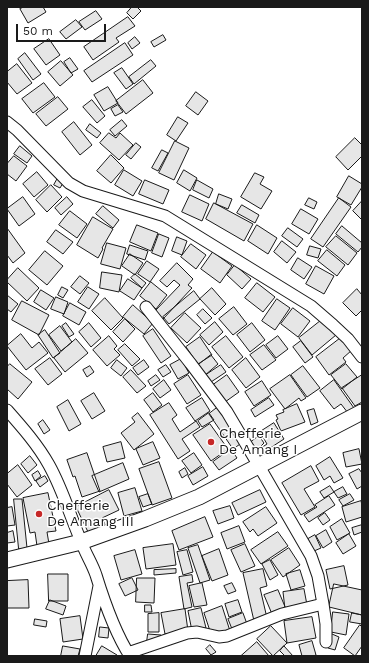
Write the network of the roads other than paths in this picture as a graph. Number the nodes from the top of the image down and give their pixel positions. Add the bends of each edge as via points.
1 (7, 122) edge
2 (146, 307) dead end
3 (362, 357) edge
4 (7, 410) edge
5 (362, 412) edge
6 (259, 466) junction
7 (81, 542) junction
8 (7, 560) edge
9 (99, 586) junction
10 (323, 604) junction
11 (326, 642) dead end
12 (129, 655) edge
13 (85, 656) edge

1 - 3 street via 69,183 83,190 165,216 311,306 348,339
2 - 6 street via 227,412
4 - 7 street via 33,440 49,465
5 - 6 main road
6 - 7 main road via 200,497
6 - 10 street via 311,556
7 - 8 main road
7 - 9 street
9 - 12 street
9 - 13 street
10 - 11 street
10 - 12 street via 282,614 227,636 187,633

